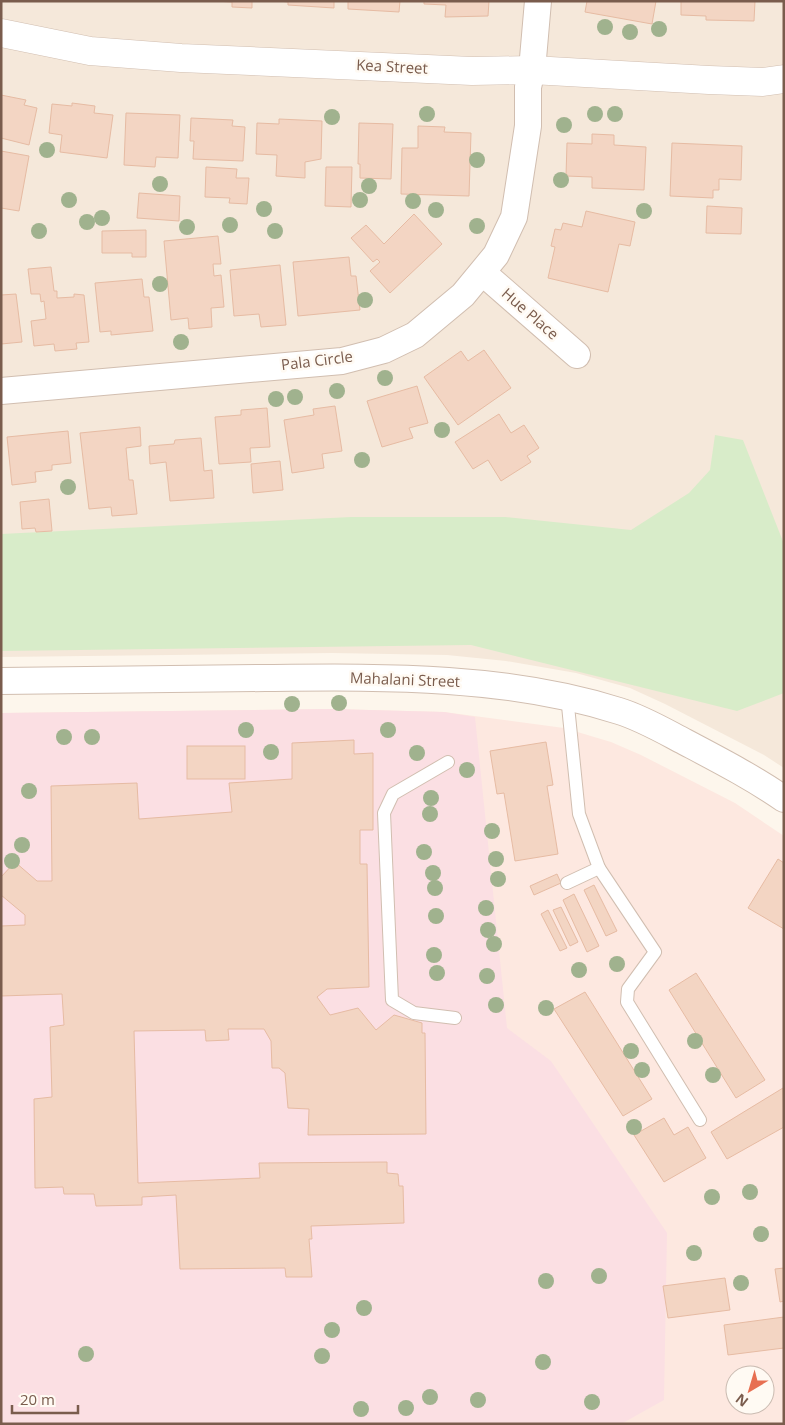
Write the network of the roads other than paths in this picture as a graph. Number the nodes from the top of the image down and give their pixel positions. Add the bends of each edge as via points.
1 (538, 1) edge
2 (1, 33) edge
3 (532, 70) junction
4 (784, 79) edge
5 (483, 273) junction
6 (577, 355) dead end
7 (1, 391) edge
8 (1, 681) edge
9 (567, 696) junction
10 (448, 762) dead end
11 (784, 799) edge
12 (599, 868) junction
13 (567, 883) dead end
14 (455, 1018) dead end
15 (700, 1120) dead end

1 - 3 street, Pala Circle
2 - 3 street, Kea Street via 90,51 472,70
3 - 4 street, Kea Street via 727,81
3 - 5 street, Pala Circle via 528,87 528,126 514,217 496,255
5 - 6 street, Hue Place
5 - 7 street, Pala Circle via 463,295 415,335 384,350 342,361
8 - 9 street, Mahalani Street via 332,677 446,680
9 - 11 street, Mahalani Street via 655,726 751,776
9 - 12 lane via 579,814
10 - 14 lane via 393,794 384,813 392,1000 414,1014
12 - 13 lane
12 - 15 lane via 655,952 628,989 627,1002

